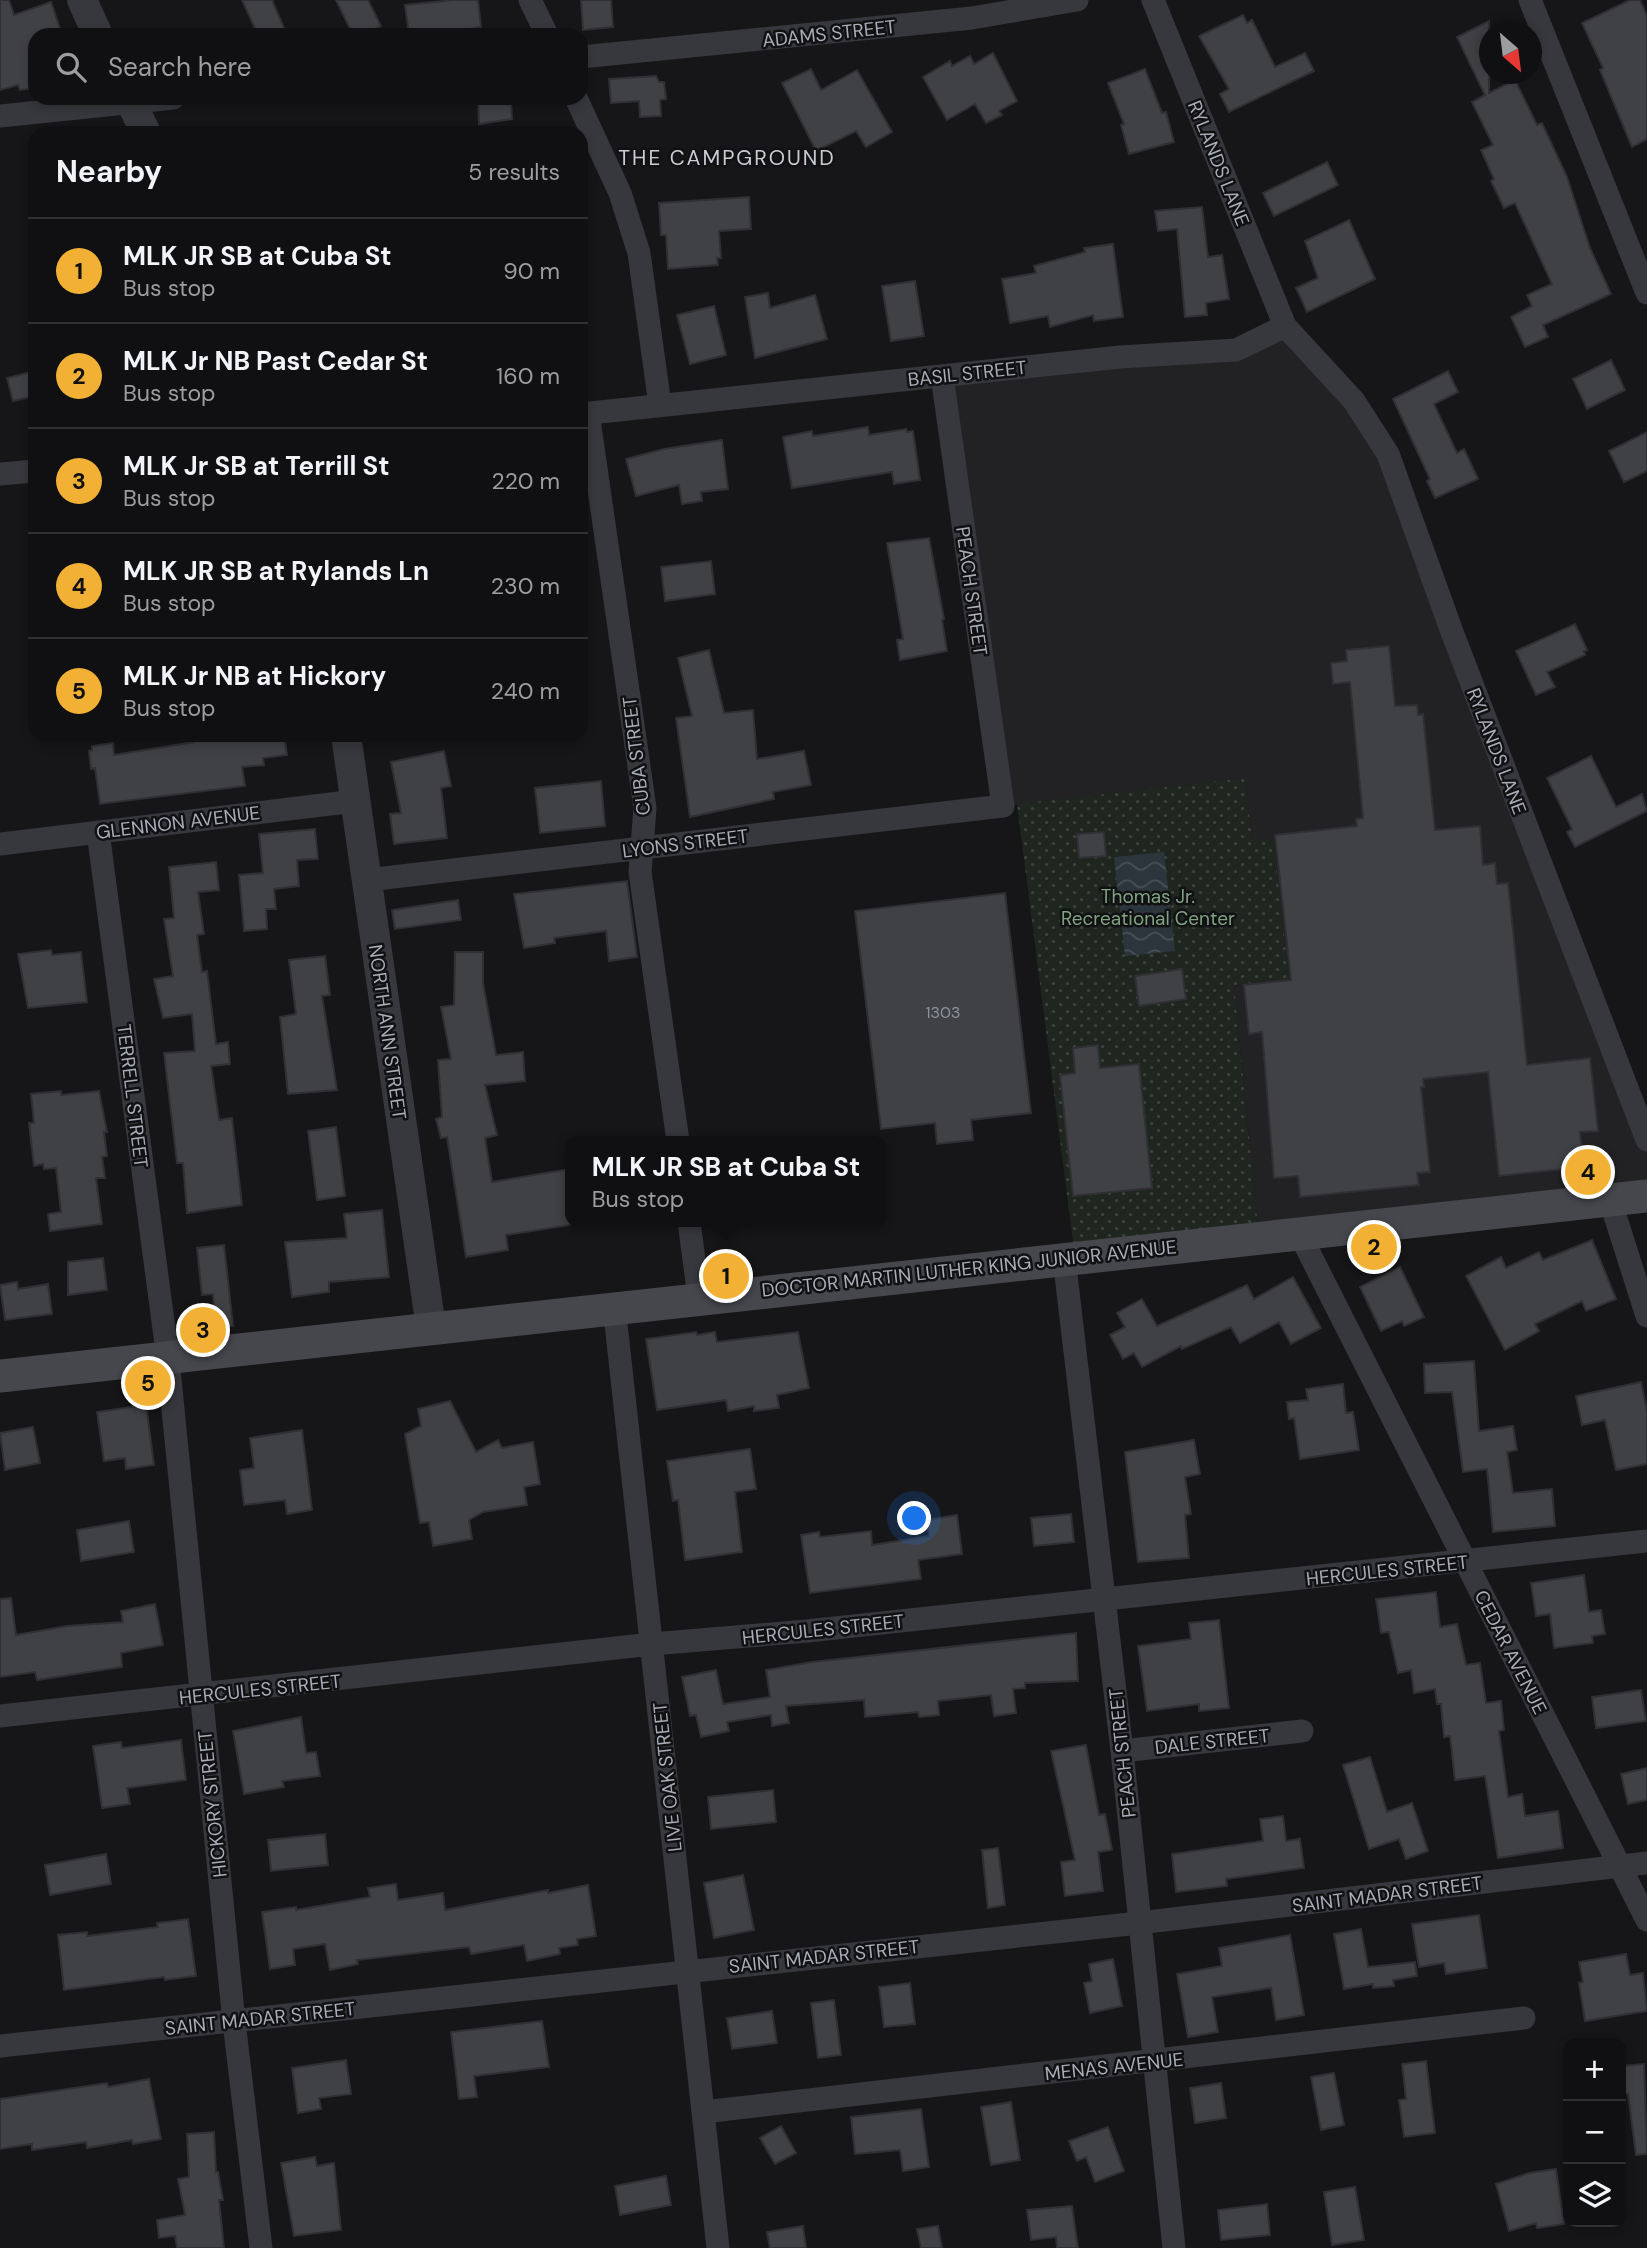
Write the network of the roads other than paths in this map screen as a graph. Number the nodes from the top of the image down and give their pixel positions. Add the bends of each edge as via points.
1 (82, 0) edge
2 (530, 0) edge
3 (1077, 0) edge
4 (1153, 0) edge
5 (1530, 0) edge
6 (96, 28) edge
7 (544, 28) edge
8 (588, 56) edge
9 (89, 105) edge
10 (132, 105) edge
11 (579, 105) edge
12 (0, 116) edge
13 (143, 126) edge
14 (1647, 293) edge
15 (1285, 326) junction
16 (942, 376) junction
17 (660, 405) junction
18 (588, 413) edge
19 (588, 433) edge
20 (28, 472) edge
21 (0, 474) edge
22 (347, 742) edge
23 (355, 801) junction
24 (1003, 806) joint
25 (98, 832) junction
26 (0, 844) edge
27 (642, 848) junction
28 (367, 880) junction
29 (677, 1136) edge
30 (1647, 1140) edge
31 (1647, 1196) edge
32 (1610, 1199) junction
33 (690, 1227) edge
34 (1299, 1233) junction
35 (1065, 1258) junction
36 (699, 1297) junction
37 (614, 1307) junction
38 (1647, 1317) edge
39 (431, 1328) junction
40 (168, 1360) junction
41 (0, 1376) edge
42 (1647, 1541) edge
43 (1466, 1562) junction
44 (1105, 1599) junction
45 (652, 1644) junction
46 (201, 1696) junction
47 (0, 1716) edge
48 (1302, 1731) dead end
49 (1122, 1751) junction
50 (1647, 1863) edge
51 (1619, 1867) junction
52 (1647, 1920) edge
53 (1139, 1923) junction
54 (688, 1971) junction
55 (1524, 2018) dead end
56 (234, 2022) junction
57 (0, 2046) edge
58 (1154, 2062) junction
59 (703, 2112) junction
60 (261, 2248) edge
61 (718, 2248) edge
62 (1174, 2248) edge

1 - 6 street
2 - 7 street
3 - 8 street, ADAMS STREET via 972,18
4 - 15 street, RYLANDS LANE
5 - 14 street
9 - 12 street
10 - 13 street
11 - 17 street via 620,193 639,253
15 - 16 street, BASIL STREET via 1236,350
15 - 30 street, RYLANDS LANE via 1354,401 1388,454
16 - 17 street, BASIL STREET
16 - 24 street, PEACH STREET
17 - 18 street, BASIL STREET
19 - 27 street, CUBA STREET via 645,808
20 - 21 street
22 - 23 street, NORTH ANN STREET
23 - 25 street, GLENNON AVENUE
23 - 28 street, NORTH ANN STREET
24 - 27 street, LYONS STREET
25 - 26 street, GLENNON AVENUE
25 - 40 street, TERRELL STREET
27 - 28 street, LYONS STREET
27 - 29 street, CUBA STREET via 640,872
28 - 39 street, NORTH ANN STREET
31 - 32 main road, DOCTOR MARTIN LUTHER KING JUNIOR AVENUE
32 - 34 main road, DOCTOR MARTIN LUTHER KING JUNIOR AVENUE
32 - 38 street
33 - 36 street
34 - 35 main road, DOCTOR MARTIN LUTHER KING JUNIOR AVENUE
34 - 43 street, CEDAR AVENUE
35 - 36 main road, DOCTOR MARTIN LUTHER KING JUNIOR AVENUE
35 - 44 street, PEACH STREET
36 - 37 main road, DOCTOR MARTIN LUTHER KING JUNIOR AVENUE
37 - 39 main road, DOCTOR MARTIN LUTHER KING JUNIOR AVENUE
37 - 45 street, LIVE OAK STREET
39 - 40 main road, DOCTOR MARTIN LUTHER KING JUNIOR AVENUE
40 - 41 main road, DOCTOR MARTIN LUTHER KING JUNIOR AVENUE
40 - 46 street, HICKORY STREET
42 - 43 street, HERCULES STREET
43 - 44 street, HERCULES STREET
43 - 51 street, CEDAR AVENUE
44 - 45 street, HERCULES STREET
44 - 49 street, PEACH STREET
45 - 46 street, HERCULES STREET
45 - 54 street, LIVE OAK STREET
46 - 47 street, HERCULES STREET
46 - 56 street, HICKORY STREET
48 - 49 street, DALE STREET
49 - 53 street, PEACH STREET
50 - 51 street, SAINT MADAR STREET
51 - 52 street, CEDAR AVENUE
51 - 53 street, SAINT MADAR STREET
53 - 54 street, SAINT MADAR STREET
53 - 58 street, PEACH STREET
54 - 56 street, SAINT MADAR STREET
54 - 59 street, LIVE OAK STREET
55 - 58 street, MENAS AVENUE
56 - 57 street, SAINT MADAR STREET
56 - 60 street, HICKORY STREET
58 - 59 street, MENAS AVENUE
58 - 62 street, PEACH STREET
59 - 61 street, LIVE OAK STREET

